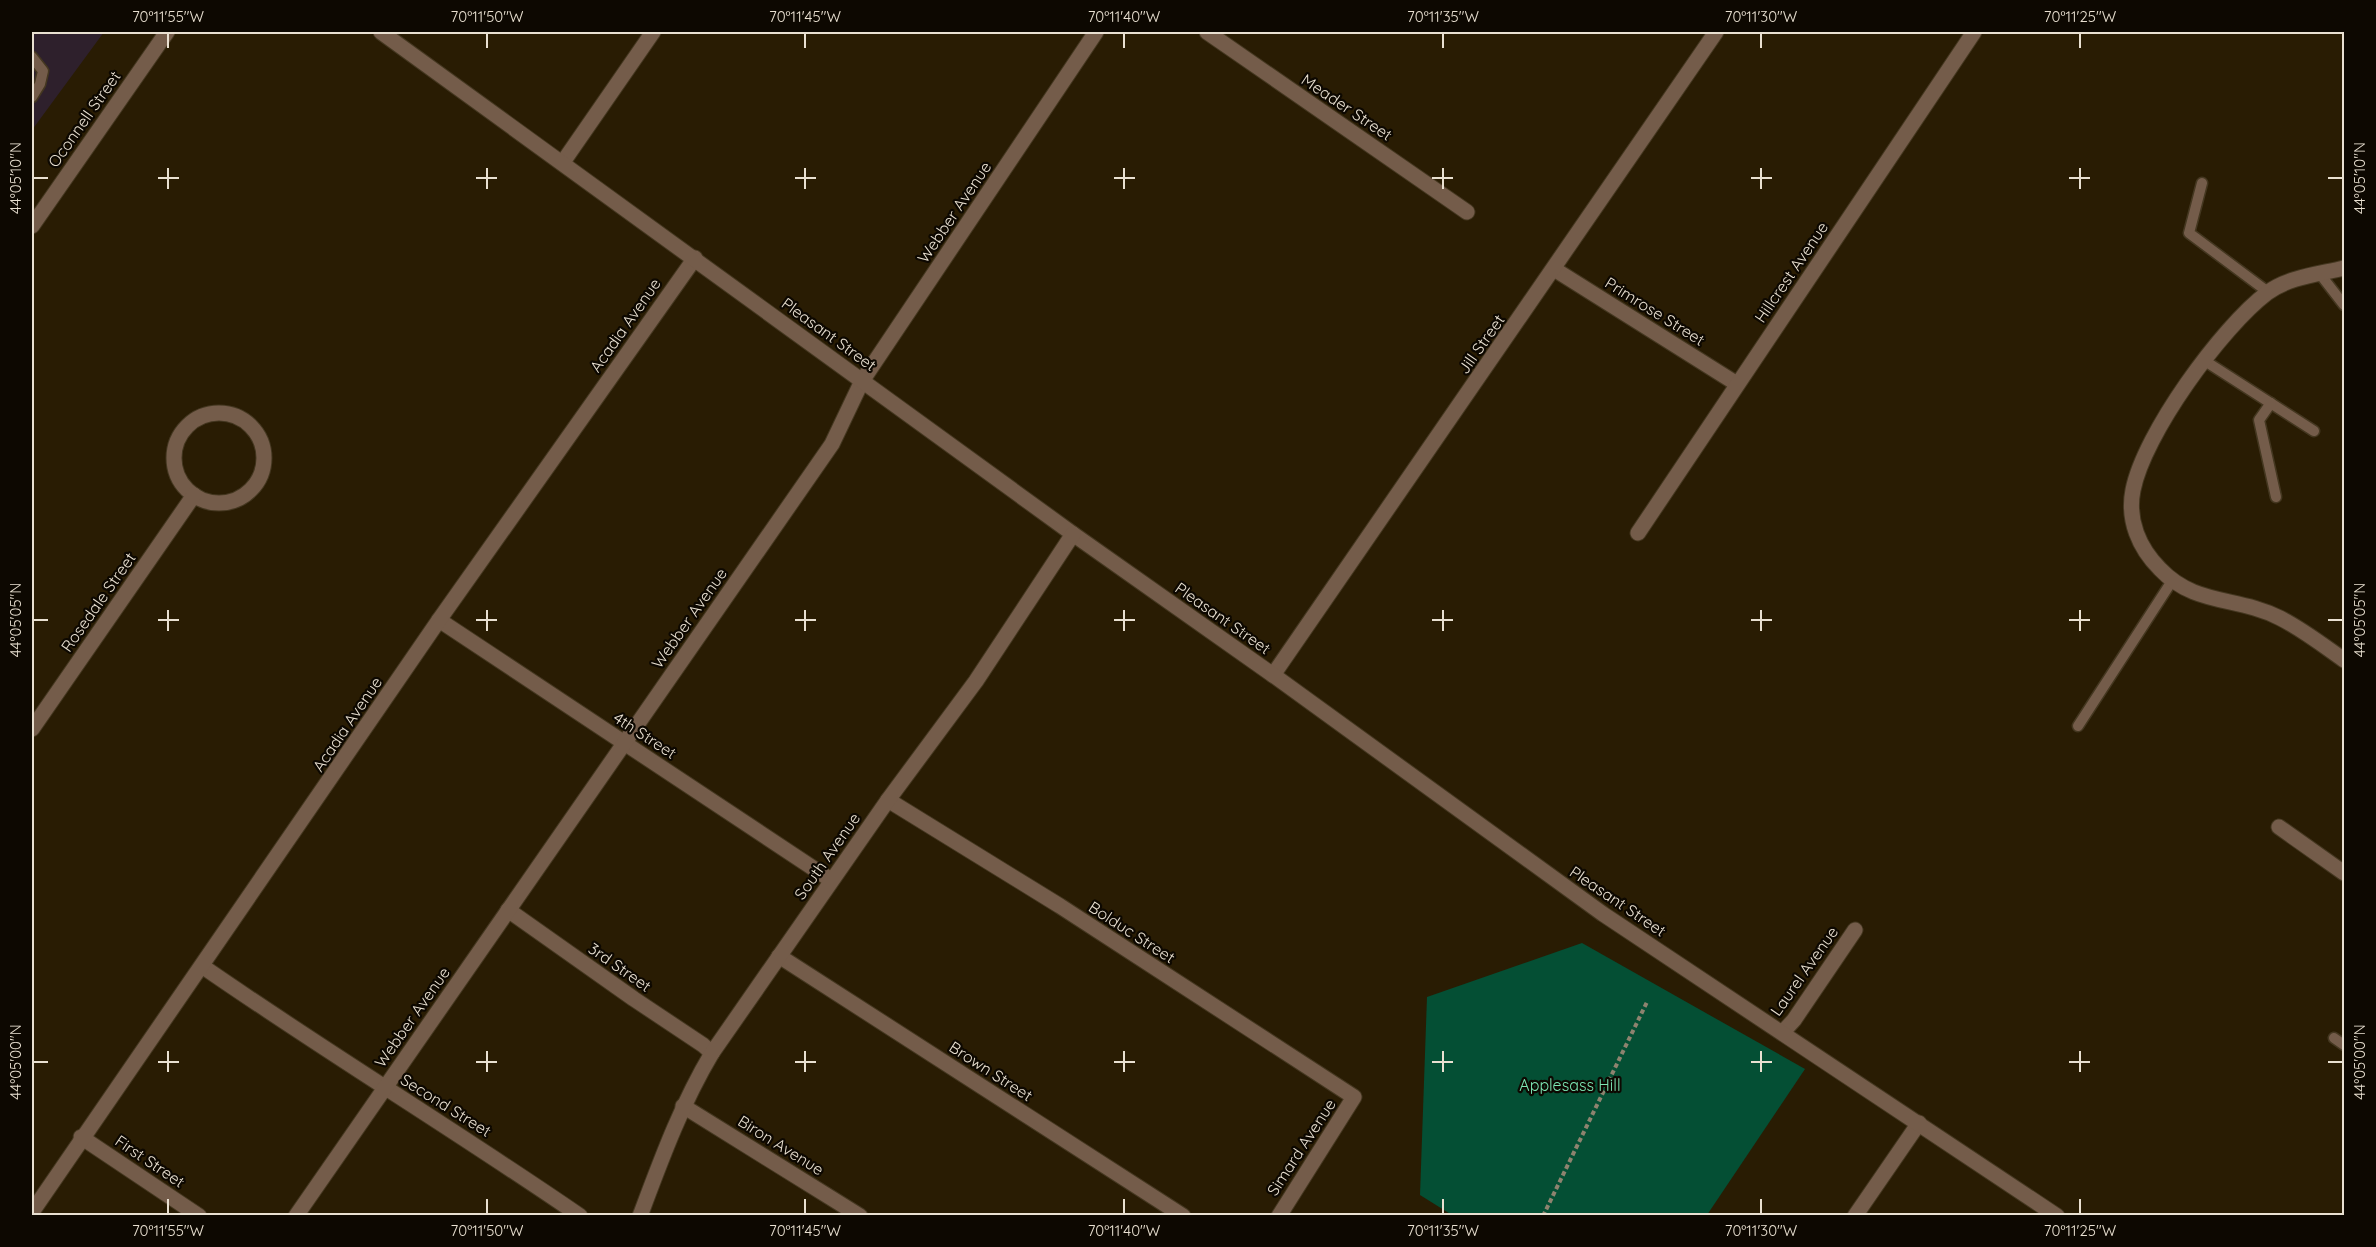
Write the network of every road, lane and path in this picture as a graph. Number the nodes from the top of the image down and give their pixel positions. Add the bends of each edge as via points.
1 (167, 32) edge
2 (381, 32) edge
3 (653, 32) edge
4 (1096, 32) edge
5 (1206, 32) edge
6 (1716, 32) edge
7 (1974, 32) edge
8 (32, 57) edge
9 (32, 97) edge
10 (563, 162) junction
11 (2202, 183) dead end
12 (1467, 212) dead end
13 (32, 226) edge
14 (694, 258) junction
15 (2344, 268) edge
16 (1554, 269) junction
17 (2320, 274) junction
18 (2268, 292) junction
19 (2344, 305) edge
20 (2205, 360) junction
21 (862, 381) junction
22 (1737, 384) junction
23 (2271, 403) junction
24 (2314, 430) dead end
25 (194, 495) junction
26 (2276, 497) dead end
27 (1638, 533) dead end
28 (1073, 534) junction
29 (2172, 581) junction
30 (439, 620) junction
31 (2344, 660) edge
32 (1273, 675) junction
33 (2078, 726) dead end
34 (32, 729) edge
35 (624, 744) junction
36 (888, 800) junction
37 (2279, 827) dead end
38 (2344, 873) edge
39 (831, 880) junction
40 (508, 910) junction
41 (1856, 930) dead end
42 (778, 956) junction
43 (202, 966) junction
44 (1647, 1002) dead end
45 (1783, 1032) junction
46 (2334, 1038) dead end
47 (2344, 1045) edge
48 (712, 1053) junction
49 (385, 1087) junction
50 (1354, 1097) joint
51 (683, 1106) junction
52 (1919, 1122) junction
53 (81, 1137) junction
54 (32, 1212) edge
55 (199, 1215) edge
56 (296, 1215) edge
57 (580, 1215) edge
58 (640, 1215) edge
59 (860, 1215) edge
60 (1183, 1215) edge
61 (1279, 1215) edge
62 (1543, 1215) edge
63 (1855, 1215) edge
64 (2057, 1215) edge

1 - 13 street, Oconnell Street
2 - 10 street, Pleasant Street
3 - 10 street
4 - 21 street, Webber Avenue
5 - 12 street, Meader Street
6 - 16 street, Jill Street
7 - 22 street, Hillcrest Avenue
8 - 9 lane via 44,71
10 - 14 street, Pleasant Street
11 - 18 lane via 2189,233
14 - 21 street, Pleasant Street
14 - 30 street, Acadia Avenue
15 - 17 street
16 - 22 street, Primrose Street
16 - 32 street, Jill Street
17 - 18 street
17 - 19 lane
18 - 20 street
20 - 23 lane
20 - 29 street via 2160,425 2133,492 2136,534 2146,553
21 - 28 street, Pleasant Street
21 - 35 street, Webber Avenue via 832,444
22 - 27 street, Hillcrest Avenue
23 - 24 lane
23 - 26 lane via 2259,420
25 - 25 street via 206,501 233,500 255,484 263,452 248,423 220,413 193,421 182,431 176,444 176,472
25 - 34 street, Rosedale Street
28 - 32 street, Pleasant Street
28 - 36 street, South Avenue via 976,681
29 - 31 street via 2197,595 2280,618
29 - 33 lane
30 - 35 street, 4th Street
30 - 43 street, Acadia Avenue
32 - 45 street, Pleasant Street via 1603,914
35 - 39 street, 4th Street
35 - 40 street, Webber Avenue
36 - 39 street, South Avenue
36 - 50 street, Bolduc Street via 1060,906
37 - 38 street
39 - 42 street, South Avenue
40 - 48 street, 3rd Street
40 - 49 street, Webber Avenue
41 - 45 street, Laurel Avenue
42 - 48 street, South Avenue
42 - 60 street, Brown Street
43 - 49 street, Second Street
43 - 53 street, Acadia Avenue
44 - 62 path
45 - 52 street, Pleasant Street
46 - 47 lane
48 - 51 street, South Avenue
49 - 56 street, Webber Avenue
49 - 57 street, Second Street
50 - 61 street, Simard Avenue
51 - 58 street, South Avenue
51 - 59 street, Biron Avenue
52 - 63 street
52 - 64 street, Pleasant Street
53 - 54 street, Acadia Avenue
53 - 55 street, First Street

